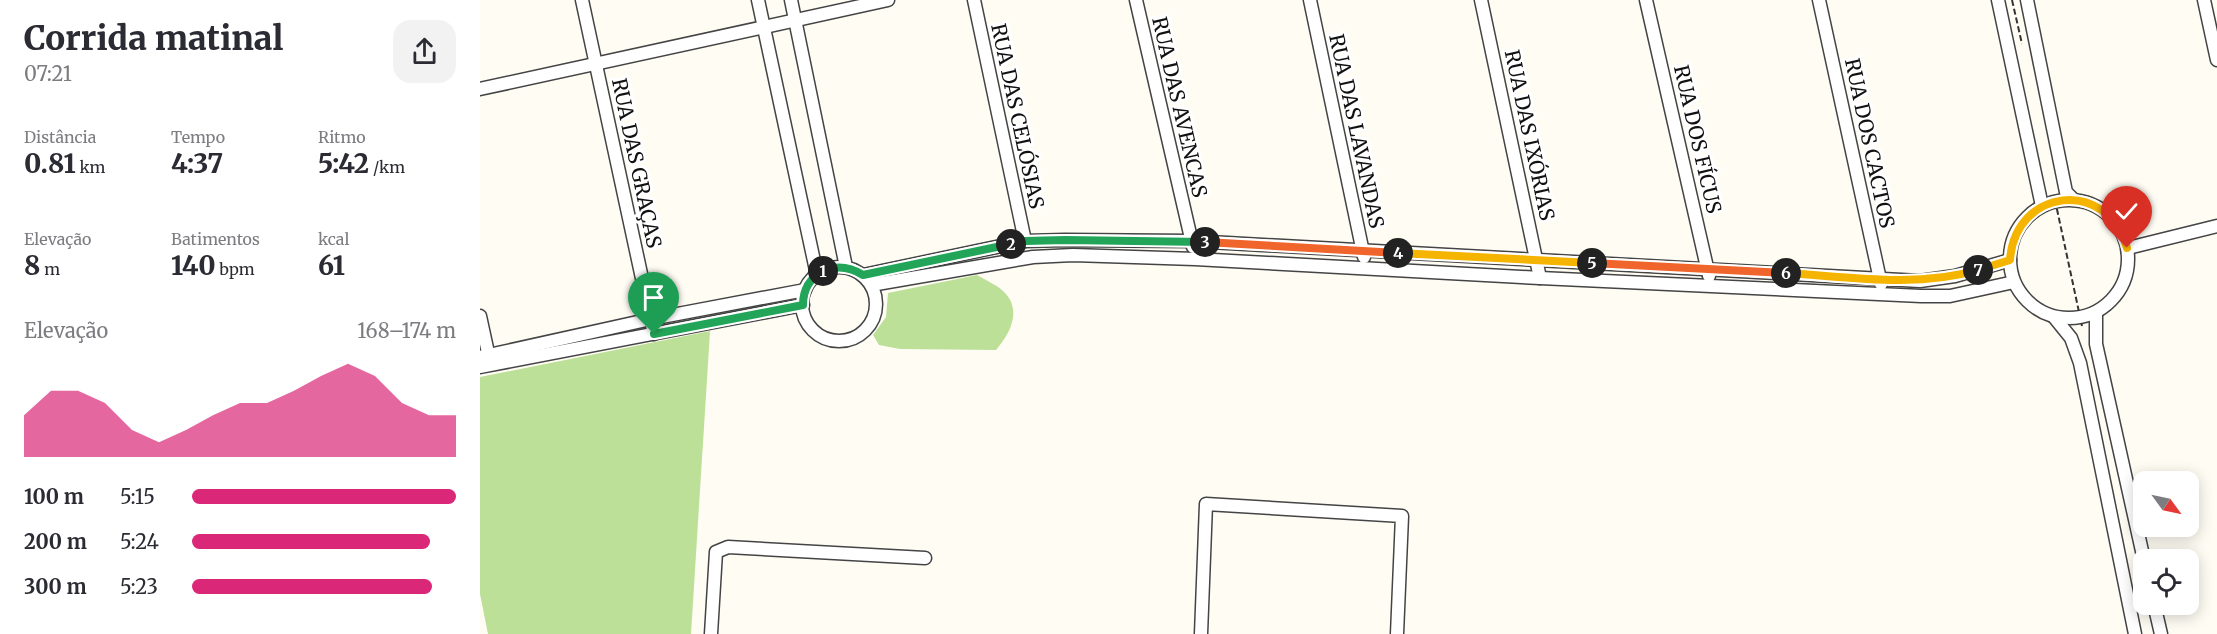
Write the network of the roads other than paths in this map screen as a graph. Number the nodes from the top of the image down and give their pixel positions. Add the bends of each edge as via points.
1 (582, 0) edge
2 (758, 0) edge
3 (791, 0) edge
4 (888, 0) edge
5 (974, 0) edge
6 (1136, 0) edge
7 (1310, 0) edge
8 (1481, 0) edge
9 (1647, 0) edge
10 (1819, 0) edge
11 (1998, 0) edge
12 (2027, 0) edge
13 (2204, 0) edge
14 (796, 20) junction
15 (764, 27) junction
16 (2217, 60) edge
17 (596, 63) junction
18 (480, 89) edge
19 (2074, 200) junction
20 (2042, 206) junction
21 (2217, 226) edge
22 (1025, 241) junction
23 (1192, 241) junction
24 (2127, 248) junction
25 (1363, 251) junction
26 (1195, 259) junction
27 (1537, 260) junction
28 (2010, 260) junction
29 (846, 267) junction
30 (1366, 269) junction
31 (1707, 269) junction
32 (817, 274) junction
33 (863, 275) junction
34 (1880, 278) junction
35 (1540, 279) junction
36 (2014, 282) junction
37 (871, 285) junction
38 (1711, 286) junction
39 (805, 290) junction
40 (1883, 294) junction
41 (803, 305) junction
42 (2096, 312) junction
43 (480, 316) edge
44 (2054, 317) junction
45 (651, 319) junction
46 (654, 334) junction
47 (485, 361) edge
48 (2142, 549) edge
49 (925, 558) dead end
50 (2157, 615) edge
51 (711, 634) edge
52 (1201, 634) edge
53 (1397, 634) edge
54 (2135, 634) edge
55 (2161, 634) edge

1 - 17 street, RUA DAS GRAÇAS
2 - 15 street
3 - 14 street
4 - 14 street
5 - 22 street, RUA DAS CELÓSIAS
6 - 23 street, RUA DAS AVENCAS
7 - 25 street, RUA DAS LAVANDAS
8 - 27 street, RUA DAS IXÓRIAS
9 - 31 street, RUA DOS FÍCUS
10 - 34 street, RUA DOS CACTOS
11 - 20 street
12 - 19 street via 2066,192
13 - 16 street
14 - 15 street
14 - 29 street
15 - 17 street
15 - 32 street
17 - 18 street
17 - 45 street, RUA DAS GRAÇAS
19 - 20 street via 2055,196
19 - 24 street via 2095,206 2113,218
20 - 28 street via 2018,229
21 - 24 street
22 - 23 street
22 - 33 street
23 - 25 street
23 - 26 street, RUA DAS AVENCAS
24 - 42 street via 2125,280 2114,299
25 - 27 street
25 - 30 street, RUA DAS LAVANDAS
26 - 30 street
26 - 37 street via 1033,257
27 - 31 street
27 - 35 street, RUA DAS IXÓRIAS
28 - 34 street via 1956,276 1920,281
28 - 36 street
29 - 32 street
29 - 33 street
30 - 35 street
31 - 34 street
31 - 38 street, RUA DOS FÍCUS
32 - 39 street
33 - 37 street
34 - 40 street, RUA DOS CACTOS
35 - 38 street
36 - 40 street via 1950,296
36 - 44 street via 2034,308
37 - 41 street via 876,307 873,318 849,339 827,339 818,333 804,316
38 - 40 street
39 - 41 street
39 - 45 street
41 - 46 street
42 - 44 street via 2082,323
42 - 48 street via 2096,344
43 - 47 street
44 - 54 street via 2071,338 2080,363
45 - 46 street, RUA DAS GRAÇAS
45 - 47 street
46 - 47 street
49 - 51 street via 728,547 716,552
50 - 55 street
52 - 53 street via 1206,504 1402,516

